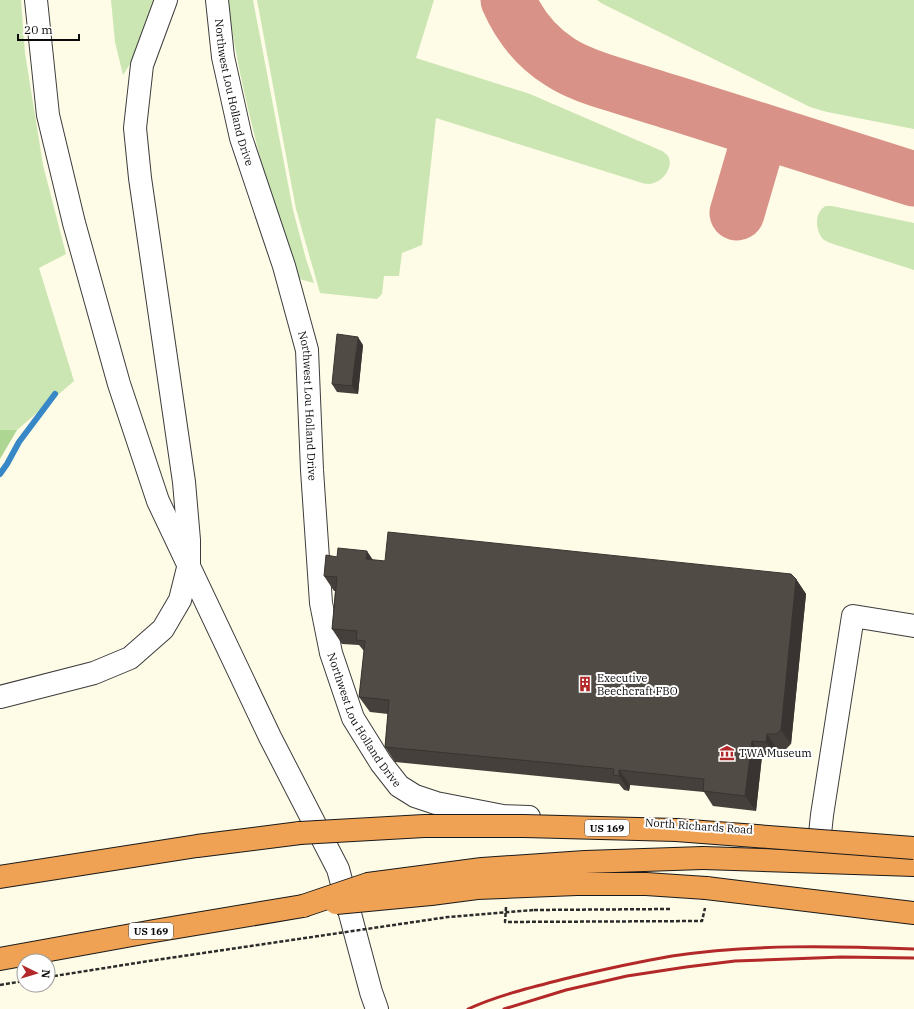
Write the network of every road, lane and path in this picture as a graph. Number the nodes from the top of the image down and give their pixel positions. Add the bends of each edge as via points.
1 (36, 0) edge
2 (166, 0) edge
3 (217, 0) edge
4 (188, 564) junction
5 (914, 626) edge
6 (0, 697) edge
7 (414, 796) joint
8 (820, 834) junction
9 (914, 838) edge
10 (914, 848) edge
11 (914, 865) edge
12 (0, 877) edge
13 (303, 906) junction
14 (674, 909) dead end
15 (914, 913) edge
16 (0, 959) edge
17 (56, 976) edge
18 (16, 982) edge
19 (0, 985) edge
20 (377, 1009) edge

1 - 4 street via 48,115 74,223 119,384 158,501
2 - 4 street via 142,65 135,128 184,482 189,540
3 - 7 street, Northwest Lou Holland Drive via 223,57 241,138 284,266 307,350 321,603 330,653 353,718 381,763 399,786
4 - 6 street via 180,600 163,629 130,658 94,673
4 - 20 street via 270,737 338,869 370,992
5 - 8 street via 853,616
7 - 8 street, North Richards Road via 436,803 503,816
8 - 9 street, North Richards Road
10 - 12 highway, US 169, bridge via 676,830 424,826 300,833 197,846
11 - 13 highway, bridge via 703,858 585,862 482,869 368,884
13 - 15 highway, US 169, bridge via 477,888 646,884 706,888
13 - 16 highway, US 169
14 - 17 path, bridge via 534,910 448,917
18 - 19 path

